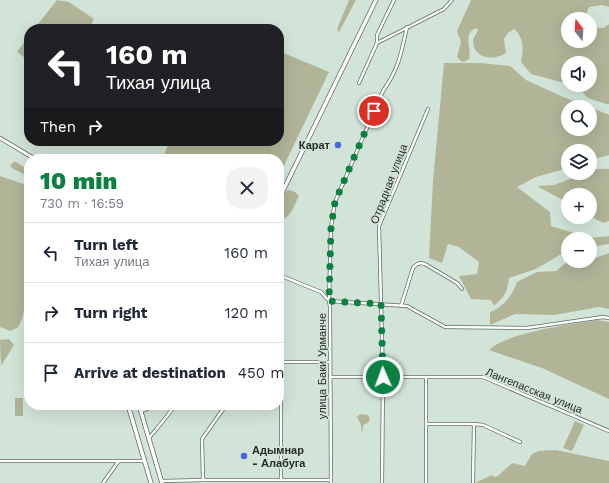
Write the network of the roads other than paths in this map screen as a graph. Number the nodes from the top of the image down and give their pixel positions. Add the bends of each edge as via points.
1 (376, 0) edge
2 (394, 0) edge
3 (452, 0) edge
4 (407, 27) junction
5 (377, 43) junction
6 (359, 83) dead end
7 (428, 109) dead end
8 (0, 138) edge
9 (27, 154) edge
10 (284, 189) edge
11 (284, 277) edge
12 (462, 289) dead end
13 (329, 301) junction
14 (381, 304) junction
15 (401, 306) junction
16 (609, 318) edge
17 (284, 362) edge
18 (330, 362) junction
19 (330, 377) junction
20 (383, 377) junction
21 (426, 377) junction
22 (130, 410) edge
23 (144, 410) edge
24 (171, 410) edge
25 (222, 410) edge
26 (280, 410) edge
27 (141, 411) joint
28 (426, 424) junction
29 (474, 424) junction
30 (609, 431) edge
31 (149, 439) junction
32 (520, 442) dead end
33 (0, 461) edge
34 (118, 461) junction
35 (145, 461) junction
36 (281, 479) junction
37 (203, 480) junction
38 (331, 481) edge
39 (162, 482) edge
40 (240, 482) edge
41 (473, 482) dead end
42 (104, 483) edge
43 (151, 483) edge
44 (382, 483) edge
45 (426, 483) edge

1 - 10 main road
2 - 5 street via 377,35
3 - 4 street via 444,9
4 - 5 street
4 - 13 street, улица Баки Урманче via 400,60 393,77 383,91 335,202 331,227
5 - 6 street
7 - 14 street, Отрадная улица via 379,226
8 - 9 street
11 - 13 street via 321,292
12 - 15 street via 457,283 422,263 417,264 413,268
13 - 14 street
13 - 18 street, улица Баки Урманче
14 - 15 street
14 - 20 street, Отрадная улица
15 - 16 street via 411,308 444,327 527,328
17 - 18 street
18 - 19 street, улица Баки Урманче
19 - 20 street, Лангепасская улица
19 - 38 street, улица Баки Урманче
20 - 21 street, Лангепасская улица
20 - 44 street, Отрадная улица
21 - 28 street
21 - 30 street, Лангепасская улица via 483,376
22 - 35 main road
23 - 27 street
24 - 31 street
25 - 37 street via 202,439
26 - 36 street
27 - 31 main road
28 - 29 street
28 - 45 street
29 - 32 street
29 - 41 street
31 - 39 main road
33 - 34 street
34 - 35 street
34 - 42 street
35 - 43 main road
36 - 38 street
36 - 40 street
37 - 39 street
37 - 40 street

